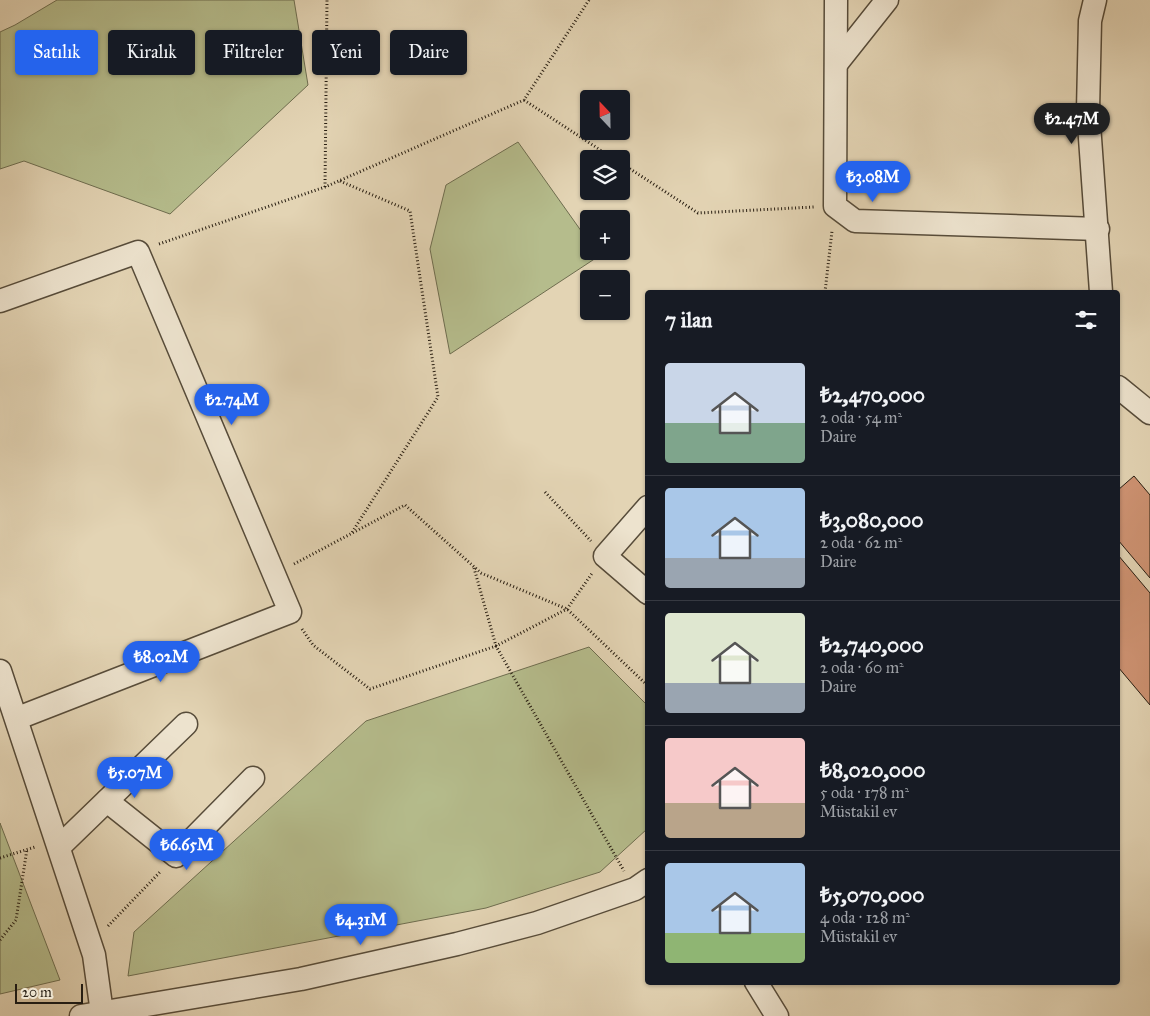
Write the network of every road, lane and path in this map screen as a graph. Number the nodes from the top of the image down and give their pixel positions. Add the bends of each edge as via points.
1 (327, 0) edge
2 (589, 0) edge
3 (836, 0) edge
4 (887, 0) edge
5 (1095, 0) edge
6 (837, 64) junction
7 (524, 100) junction
8 (600, 150) edge
9 (630, 169) edge
10 (340, 181) junction
11 (325, 187) junction
12 (835, 206) junction
13 (1098, 230) junction
14 (138, 252) junction
15 (825, 290) edge
16 (1101, 290) edge
17 (0, 301) edge
18 (1120, 389) edge
19 (1150, 413) edge
20 (545, 492) dead end
21 (645, 510) edge
22 (350, 535) junction
23 (605, 556) junction
24 (474, 567) junction
25 (275, 574) junction
26 (645, 590) edge
27 (567, 609) junction
28 (290, 612) junction
29 (496, 646) junction
30 (0, 671) edge
31 (645, 683) edge
32 (18, 718) junction
33 (186, 724) dead end
34 (253, 778) dead end
35 (107, 800) junction
36 (58, 843) junction
37 (27, 849) junction
38 (176, 856) junction
39 (0, 858) edge
40 (641, 884) edge
41 (0, 940) edge
42 (91, 945) junction
43 (758, 985) edge
44 (91, 1014) edge
45 (777, 1016) edge

1 - 11 path
2 - 7 path
3 - 6 street
4 - 6 street
5 - 13 street via 1090,21 1088,110
6 - 12 street
7 - 8 path
7 - 10 path
9 - 12 path via 698,213
10 - 11 path
10 - 22 path via 410,211 438,397
11 - 14 path
12 - 13 street via 855,221
12 - 15 path
13 - 16 street
14 - 17 street
14 - 25 street
18 - 19 street
20 - 23 path
21 - 23 street
22 - 24 path via 406,505
22 - 25 path
23 - 26 street
23 - 27 path
24 - 27 path via 481,573
24 - 29 path
25 - 28 street
27 - 29 path
27 - 31 path
28 - 29 path via 313,645 370,689
28 - 32 street
29 - 40 path
30 - 32 street
32 - 36 street
33 - 35 street
34 - 38 street
35 - 36 street
35 - 38 street
36 - 37 path
36 - 42 street
37 - 39 path
37 - 41 path via 16,920
38 - 42 path
40 - 44 street via 537,923 457,944 301,979
42 - 44 street
43 - 45 street

